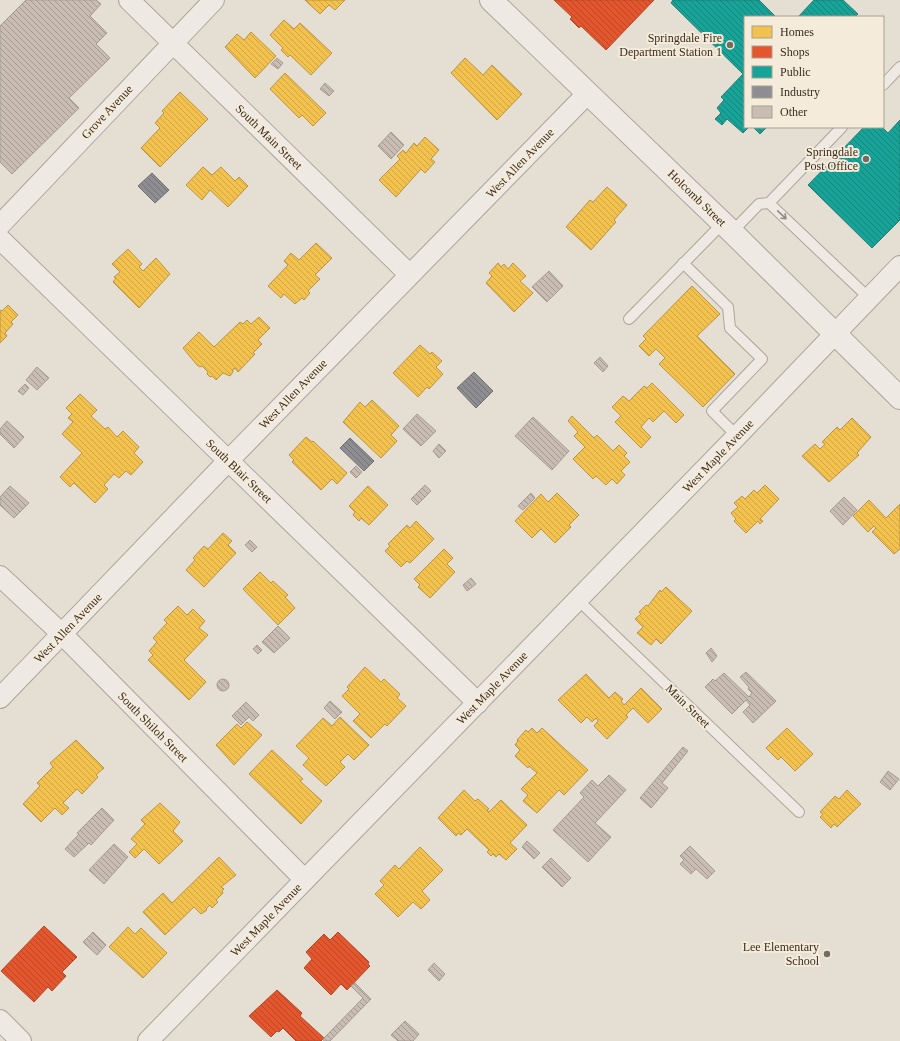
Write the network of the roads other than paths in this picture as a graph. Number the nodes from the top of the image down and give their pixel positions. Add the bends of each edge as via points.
1 (128, 0) edge
2 (214, 0) edge
3 (491, 0) edge
4 (172, 42) junction
5 (900, 67) edge
6 (884, 84) edge
7 (588, 93) junction
8 (841, 128) edge
9 (769, 203) junction
10 (0, 225) edge
11 (727, 227) junction
12 (0, 239) edge
13 (683, 263) junction
14 (900, 266) edge
15 (410, 275) junction
16 (870, 299) junction
17 (629, 319) dead end
18 (835, 335) junction
19 (900, 398) edge
20 (737, 436) junction
21 (229, 460) junction
22 (0, 576) edge
23 (578, 600) junction
24 (62, 634) junction
25 (0, 698) edge
26 (478, 703) junction
27 (799, 812) dead end
28 (305, 880) junction
29 (0, 1020) edge
30 (21, 1041) edge
31 (148, 1041) edge

1 - 4 street, South Main Street
2 - 4 street, Grove Avenue
3 - 7 street, Holcomb Street
4 - 10 street, Grove Avenue
4 - 15 street, South Main Street
5 - 6 lane
7 - 11 street, Holcomb Street
7 - 15 street, West Allen Avenue
8 - 9 lane
9 - 11 lane via 759,204
9 -> 16 lane
11 - 13 lane
11 - 18 street, Holcomb Street
12 - 21 street, South Blair Street
13 - 17 lane
13 - 20 lane via 728,307 730,328 762,359 712,411
14 - 16 street, West Maple Avenue
15 - 21 street, West Allen Avenue
16 - 18 street, West Maple Avenue
18 - 19 street, Holcomb Street
18 - 20 street, West Maple Avenue
20 - 23 street, West Maple Avenue
21 - 24 street, West Allen Avenue
21 - 26 street, South Blair Street
22 - 24 street, South Shiloh Street
23 - 26 street, West Maple Avenue
23 - 27 lane, Main Street
24 - 25 street, West Allen Avenue
24 - 28 street, South Shiloh Street
26 - 28 street, West Maple Avenue
28 - 31 street, West Maple Avenue
29 - 30 street

